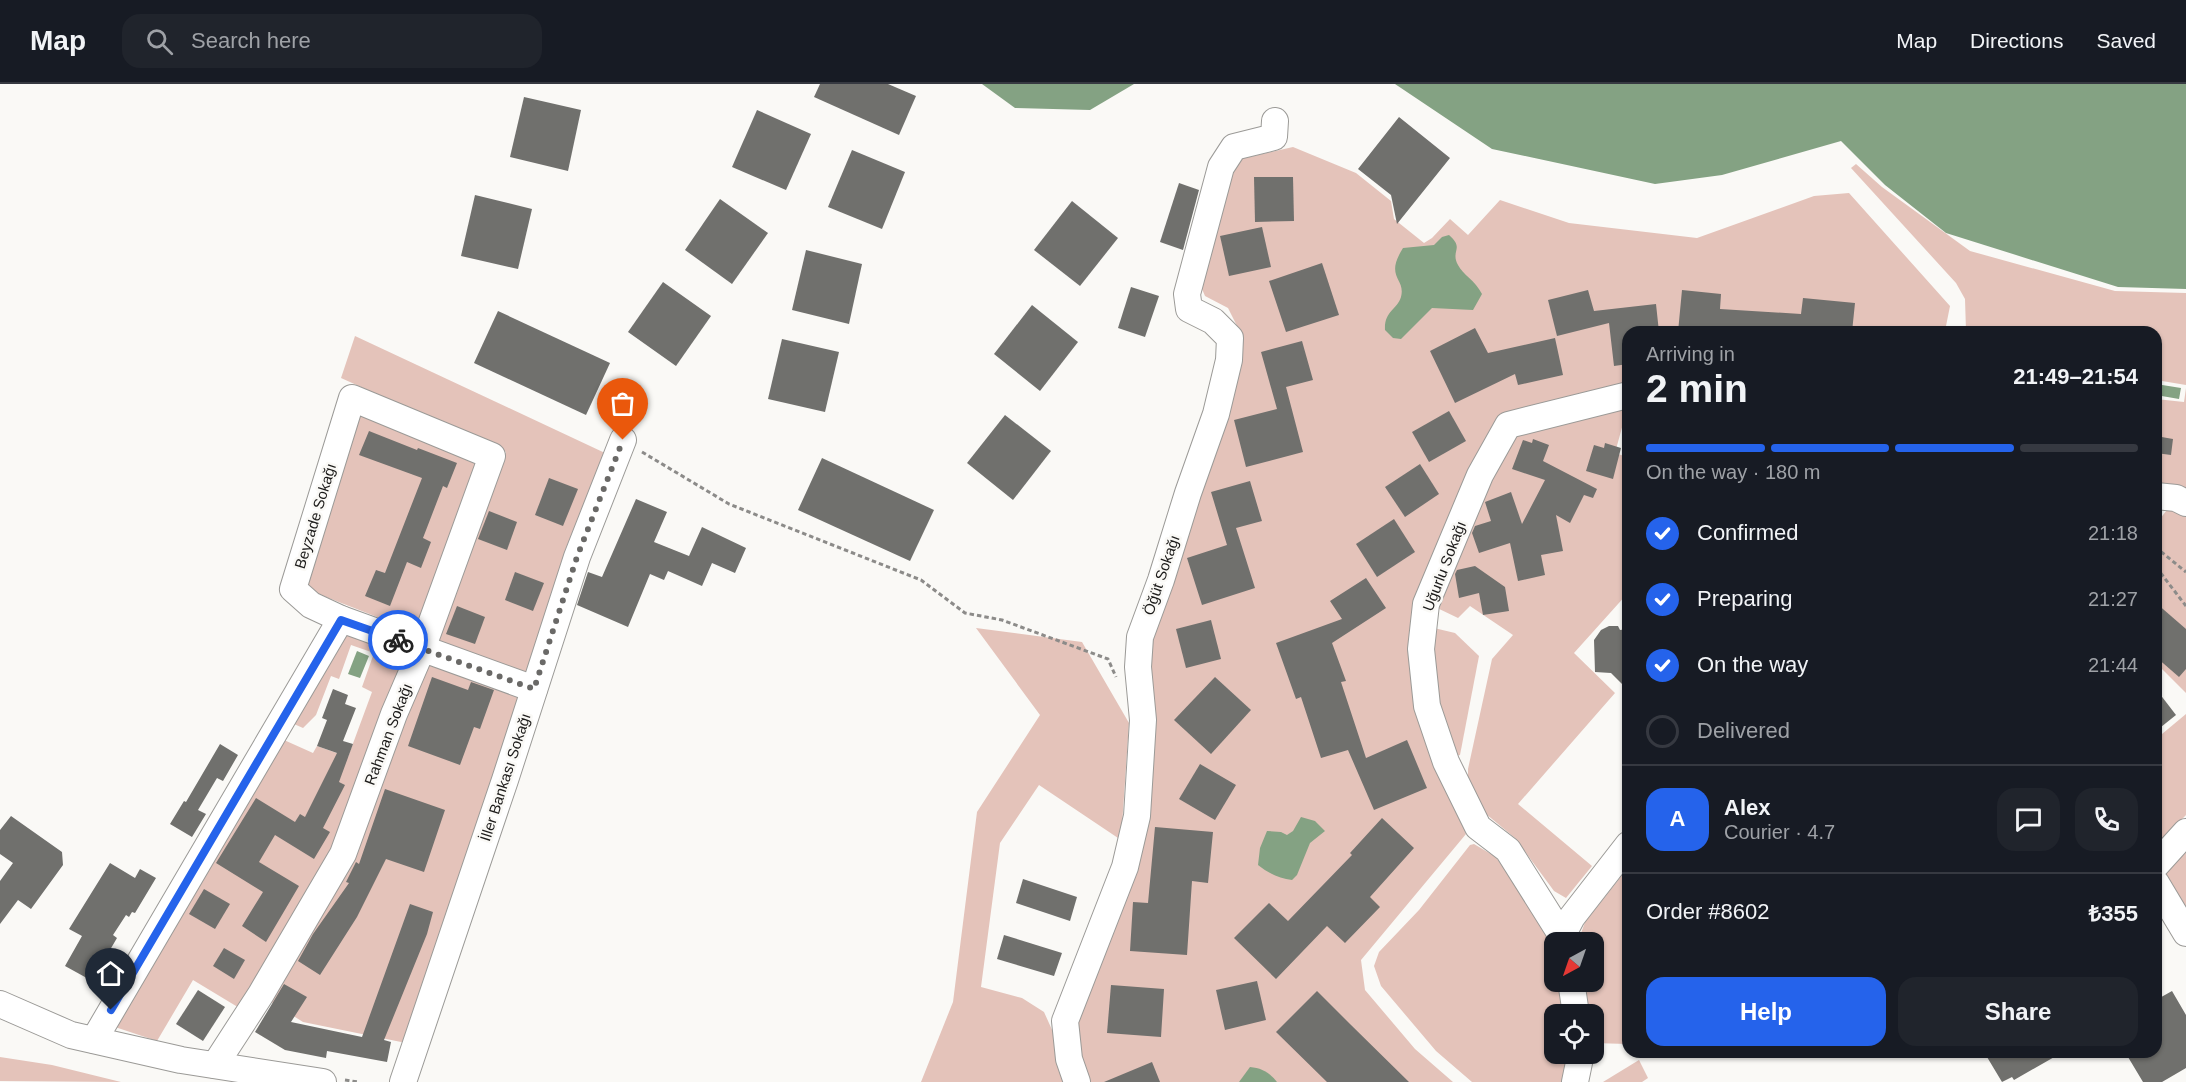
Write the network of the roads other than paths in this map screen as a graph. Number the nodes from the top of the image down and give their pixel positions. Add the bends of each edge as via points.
1 (1275, 121) dead end
2 (1622, 396) edge
3 (352, 398) joint
4 (623, 440) road end
5 (2162, 497) edge
6 (2186, 502) edge
7 (341, 620) junction
8 (422, 649) junction
9 (534, 689) junction
10 (2186, 832) edge
11 (1622, 854) edge
12 (2162, 858) edge
13 (2162, 893) edge
14 (1559, 932) edge
15 (1566, 932) edge
16 (2186, 933) edge
17 (0, 1004) edge
18 (0, 1019) edge
19 (94, 1040) junction
20 (1579, 1064) edge
21 (219, 1073) edge
22 (323, 1082) edge
23 (403, 1082) edge
24 (1077, 1082) edge
25 (1575, 1082) edge

1 - 24 street, Öğüt Sokağı via 1274,136 1234,147 1221,167 1187,294 1189,309 1213,321 1230,338 1229,360 1216,414 1140,637 1138,667 1143,720 1137,816 1125,867 1065,1020 1069,1059
2 - 14 street, Uğurlu Sokağı via 1508,425 1480,476 1426,604 1421,649 1428,706 1446,762 1478,827 1508,850
3 - 7 street, Beyzade Sokağı via 293,589 311,605
3 - 8 street, Rahman Sokağı via 492,456
4 - 9 street, İller Bankası Sokağı via 577,557
5 - 6 street
7 - 8 street, Beyzade Sokağı
7 - 19 street
8 - 9 street, Beyzade Sokağı
8 - 21 street, Rahman Sokağı via 343,854
9 - 23 street, İller Bankası Sokağı
10 - 12 street
11 - 15 street via 1572,917
13 - 16 street
17 - 19 street via 71,1035
18 - 21 street via 37,1035 148,1069
19 - 21 street
20 - 25 street
21 - 22 street

